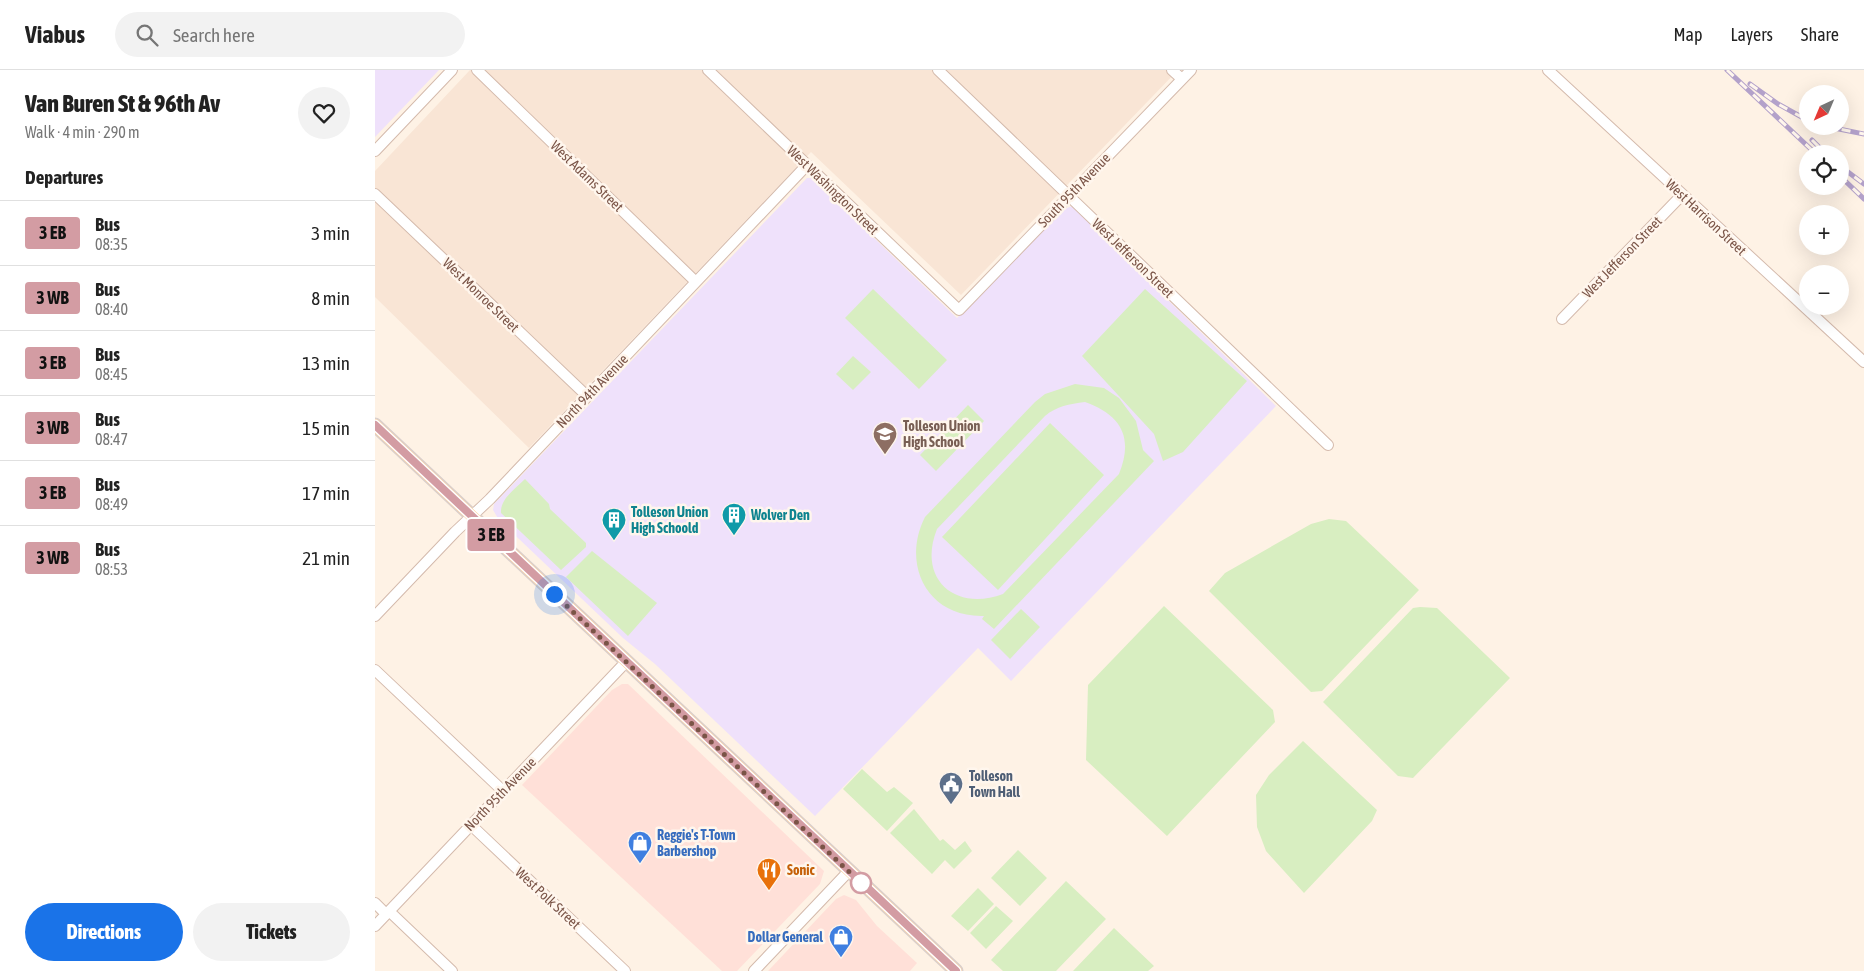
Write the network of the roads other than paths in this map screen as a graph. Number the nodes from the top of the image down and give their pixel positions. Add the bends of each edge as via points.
1 (452, 70) edge
2 (477, 70) edge
3 (708, 70) edge
4 (938, 70) edge
5 (1172, 70) edge
6 (1191, 70) edge
7 (1548, 70) edge
8 (1182, 80) junction
9 (375, 151) edge
10 (807, 165) junction
11 (375, 194) edge
12 (1682, 194) junction
13 (1069, 196) junction
14 (696, 282) junction
15 (959, 310) joint
16 (1562, 319) dead end
17 (1864, 362) edge
18 (587, 396) junction
19 (375, 425) edge
20 (1328, 446) dead end
21 (472, 517) junction
22 (375, 616) edge
23 (625, 663) junction
24 (375, 670) edge
25 (503, 791) junction
26 (471, 825) junction
27 (849, 871) junction
28 (375, 903) edge
29 (388, 912) junction
30 (375, 926) edge
31 (452, 971) edge
32 (625, 971) edge
33 (754, 971) edge
34 (956, 971) edge

1 - 9 street
2 - 14 street, West Adams Street
3 - 10 street, West Washington Street
4 - 13 street, West Jefferson Street
5 - 8 street
6 - 8 street, South 95th Avenue
7 - 12 street, West Harrison Street
8 - 13 street, South 95th Avenue
10 - 14 street, North 94th Avenue
10 - 15 street, West Washington Street
11 - 18 street, West Monroe Street
12 - 16 street, West Jefferson Street
12 - 17 street, West Harrison Street
13 - 15 street, South 95th Avenue
13 - 20 street, West Jefferson Street
14 - 18 street, North 94th Avenue
18 - 21 street, North 94th Avenue
19 - 21 main road
21 - 22 street, North 94th Avenue
21 - 23 main road
23 - 25 street, North 95th Avenue
23 - 27 main road
24 - 25 street
25 - 26 street, North 95th Avenue
26 - 29 street, North 95th Avenue
26 - 32 street, West Polk Street
27 - 33 street
27 - 34 main road
28 - 29 street
29 - 30 street, North 95th Avenue
29 - 31 street

